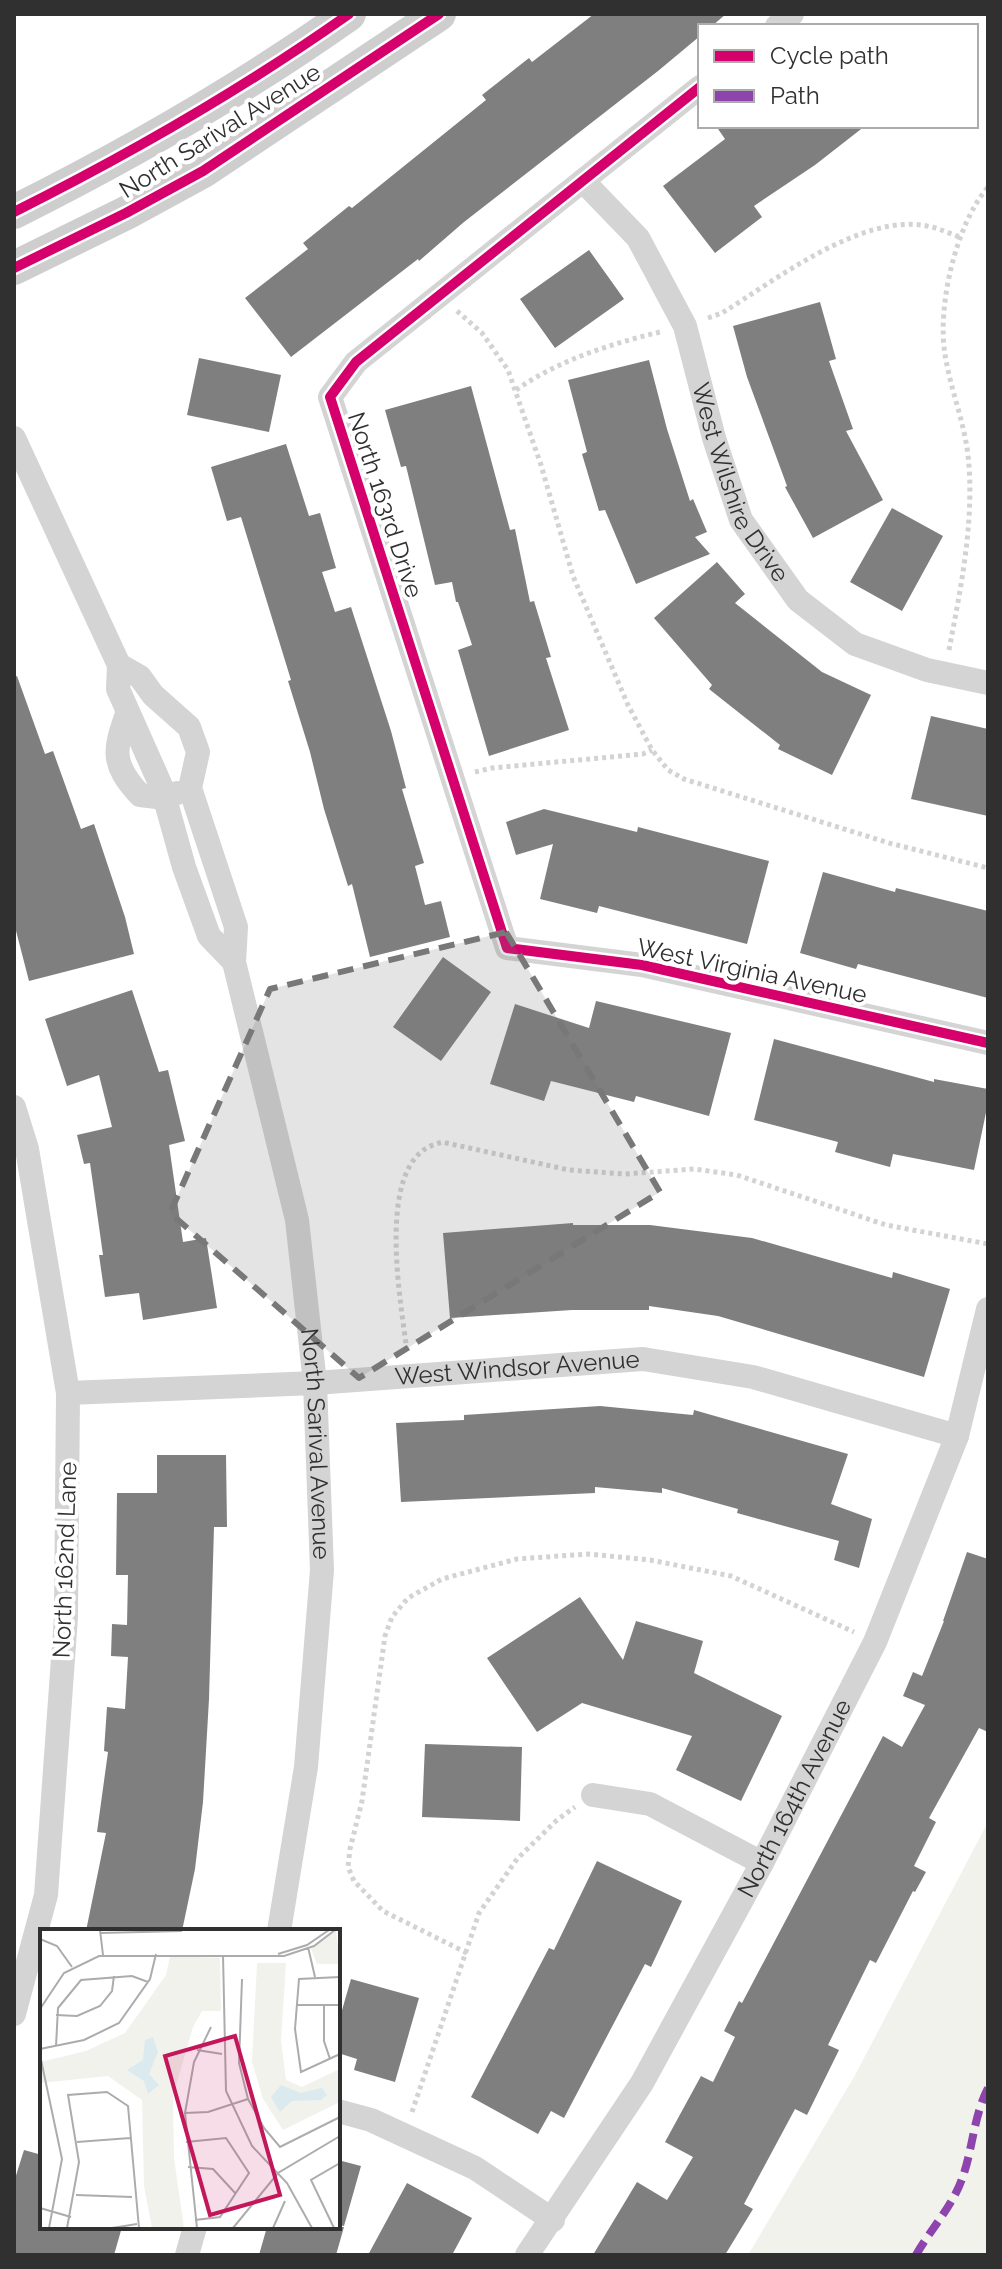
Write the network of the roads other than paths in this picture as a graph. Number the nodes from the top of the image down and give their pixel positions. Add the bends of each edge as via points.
1 (349, 14) edge
2 (439, 14) edge
3 (698, 89) edge
4 (583, 181) junction
5 (14, 212) edge
6 (14, 268) edge
7 (14, 438) edge
8 (119, 665) junction
9 (988, 683) edge
10 (190, 788) junction
11 (165, 798) junction
12 (212, 857) junction
13 (184, 867) junction
14 (507, 948) joint
15 (234, 962) junction
16 (988, 1043) edge
17 (14, 1107) edge
18 (988, 1309) edge
19 (315, 1383) junction
20 (68, 1393) junction
21 (957, 1436) junction
22 (593, 1795) road end
23 (762, 1863) junction
24 (279, 1929) edge
25 (14, 2014) edge
26 (340, 2112) edge
27 (553, 2220) junction
28 (194, 2229) edge
29 (187, 2255) edge
30 (527, 2255) edge

1 - 5 main road, North Sarival Avenue via 176,124
2 - 6 main road, North Sarival Avenue via 203,171
3 - 4 street, North 163rd Drive
4 - 9 street, West Wilshire Drive via 638,238 685,326 741,520 798,600 855,644 927,670
4 - 14 street, North 163rd Drive via 356,362 330,397
7 - 8 street, North Sarival Avenue
8 - 10 street, North Sarival Avenue via 140,677 189,727 198,752
8 - 11 street, North Sarival Avenue via 118,689 127,714 115,748 122,772 140,795
10 - 11 street
10 - 12 street, North Sarival Avenue
11 - 13 street, North Sarival Avenue
12 - 13 street
12 - 15 street, North Sarival Avenue via 236,927
13 - 15 street, North Sarival Avenue via 209,936
14 - 16 street, West Virginia Avenue via 642,965
15 - 19 street, North Sarival Avenue via 297,1220
17 - 20 street, North 162nd Lane via 27,1149
18 - 21 street, North 164th Avenue
19 - 20 street, West Windsor Avenue
19 - 21 street, West Windsor Avenue via 643,1359 753,1377
19 - 24 street, North Sarival Avenue via 322,1570 306,1767
20 - 25 street, North 162nd Lane via 66,1617 46,1895
21 - 23 street, North 164th Avenue via 875,1642
22 - 23 street via 650,1804
23 - 27 street, North 164th Avenue via 642,2083
26 - 27 street via 371,2120 475,2168
27 - 30 street, North 164th Avenue
28 - 29 street

